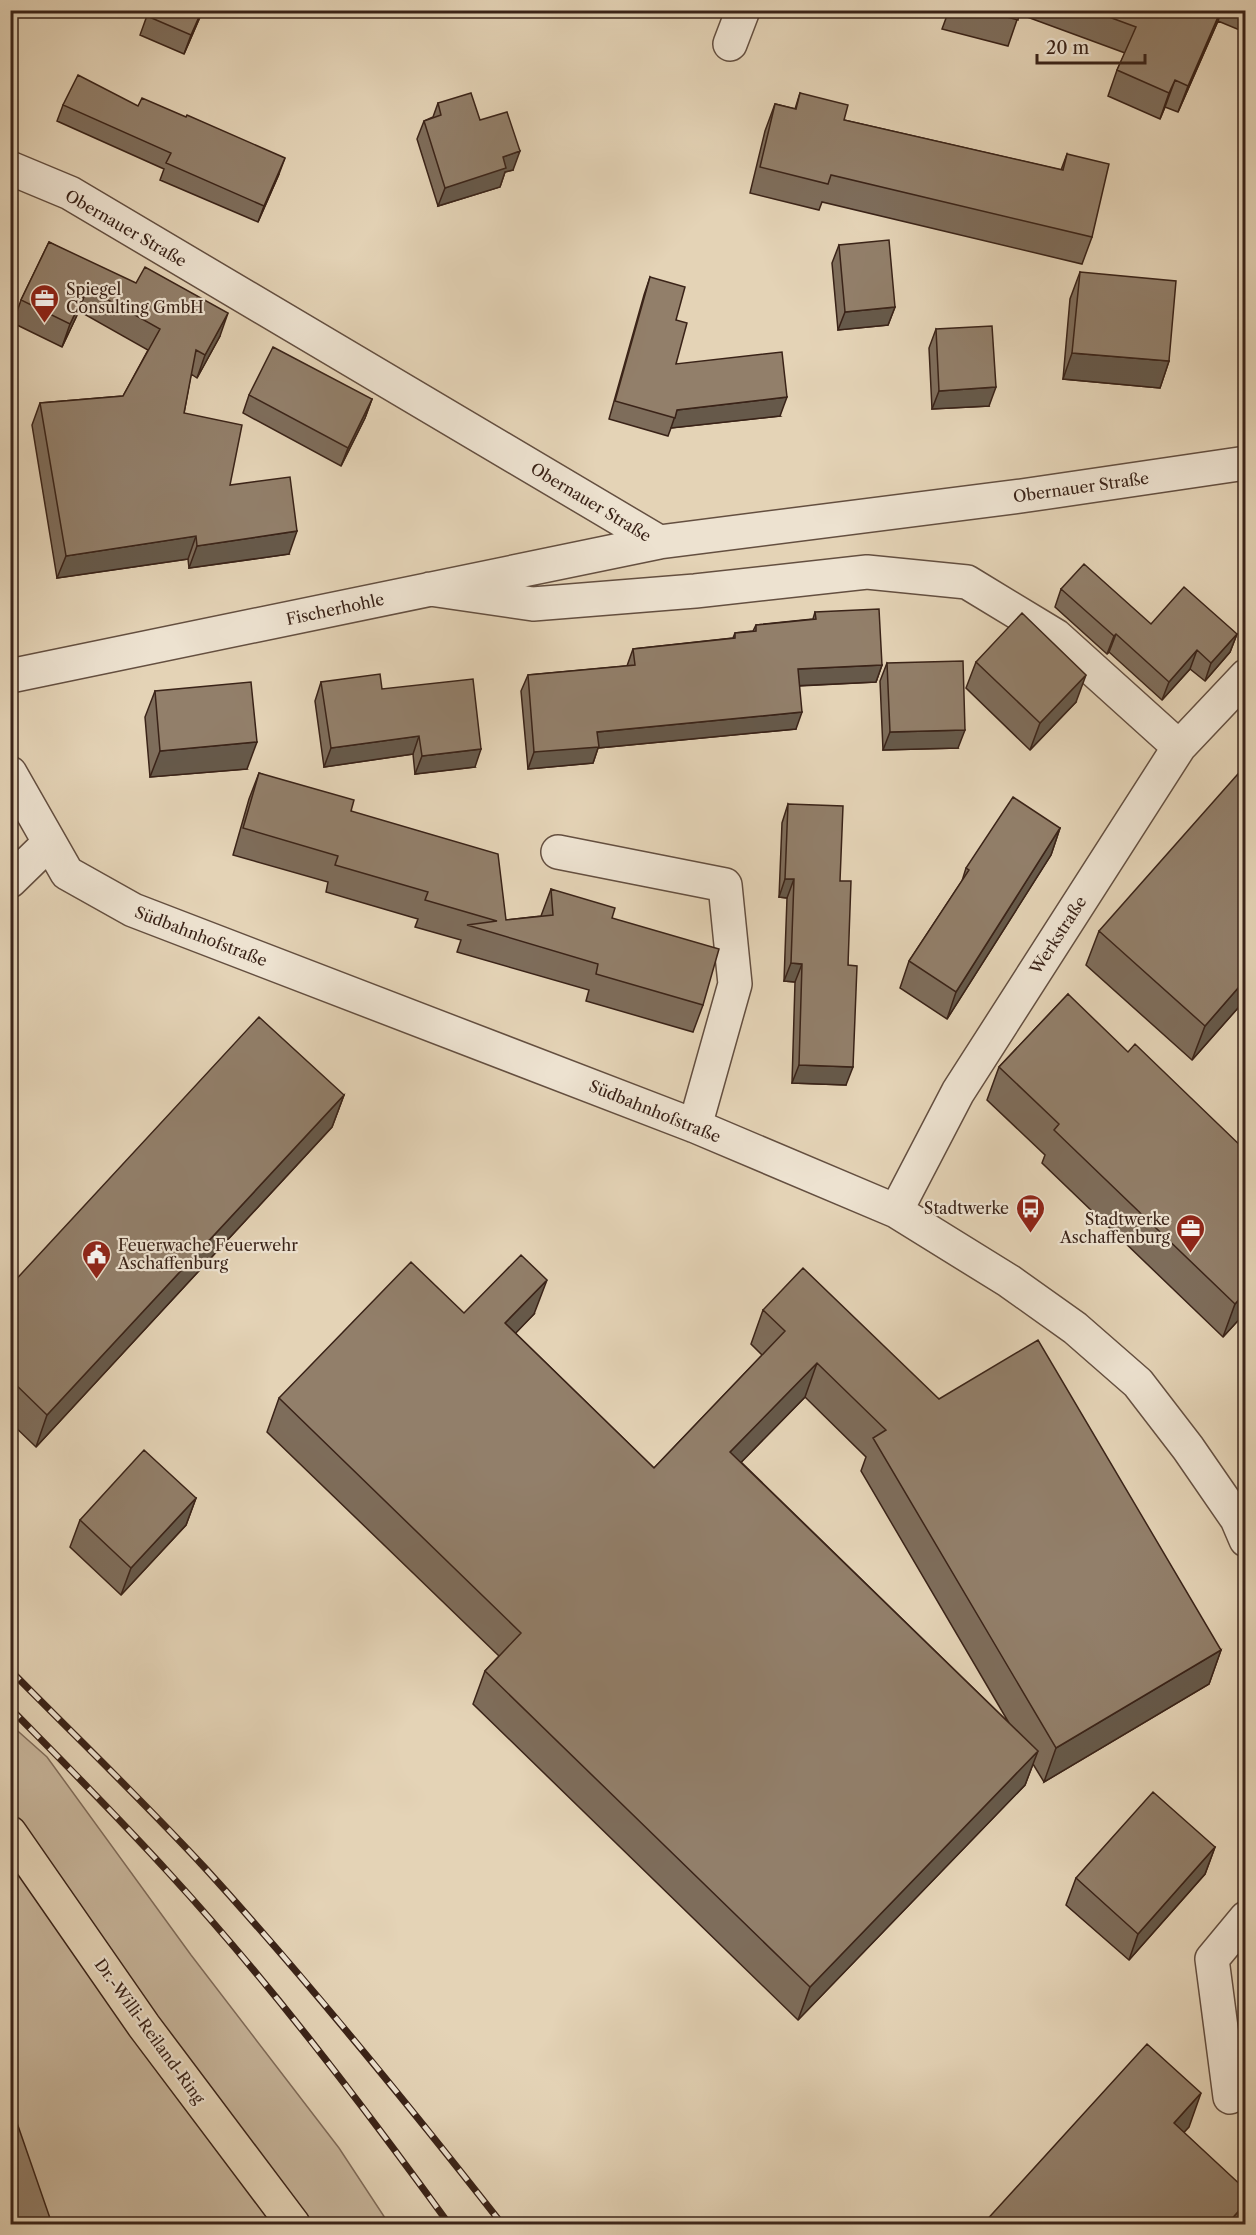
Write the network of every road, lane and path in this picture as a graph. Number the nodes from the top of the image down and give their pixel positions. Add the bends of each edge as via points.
1 (743, 10) edge
2 (730, 44) dead end
3 (10, 168) edge
4 (1245, 463) edge
5 (659, 542) junction
6 (430, 589) junction
7 (10, 676) edge
8 (1245, 676) edge
9 (1179, 747) junction
10 (10, 773) edge
11 (49, 843) junction
12 (558, 852) dead end
13 (10, 881) edge
14 (695, 1126) junction
15 (896, 1211) junction
16 (1243, 1524) edge
17 (10, 1833) edge
18 (1245, 1918) edge
19 (1230, 2097) dead end
20 (294, 2224) edge

1 - 2 street
3 - 5 street, Obernauer Straße via 70,193
4 - 5 street, Obernauer Straße
5 - 6 street, Fischerhohle
6 - 7 street, Fischerhohle
6 - 9 street via 533,604 867,572 967,582 1056,636
8 - 9 street, Werkstraße
9 - 15 street, Werkstraße via 957,1092
10 - 11 street, Südbahnhofstraße
11 - 13 street
11 - 14 street, Südbahnhofstraße via 67,873 133,910
12 - 14 street via 725,885 735,984
14 - 15 street, Südbahnhofstraße
15 - 16 street, Südbahnhofstraße via 1009,1281 1075,1328 1138,1383
17 - 20 highway, Dr.-Willi-Reiland-Ring via 144,2026
18 - 19 street via 1212,1959

